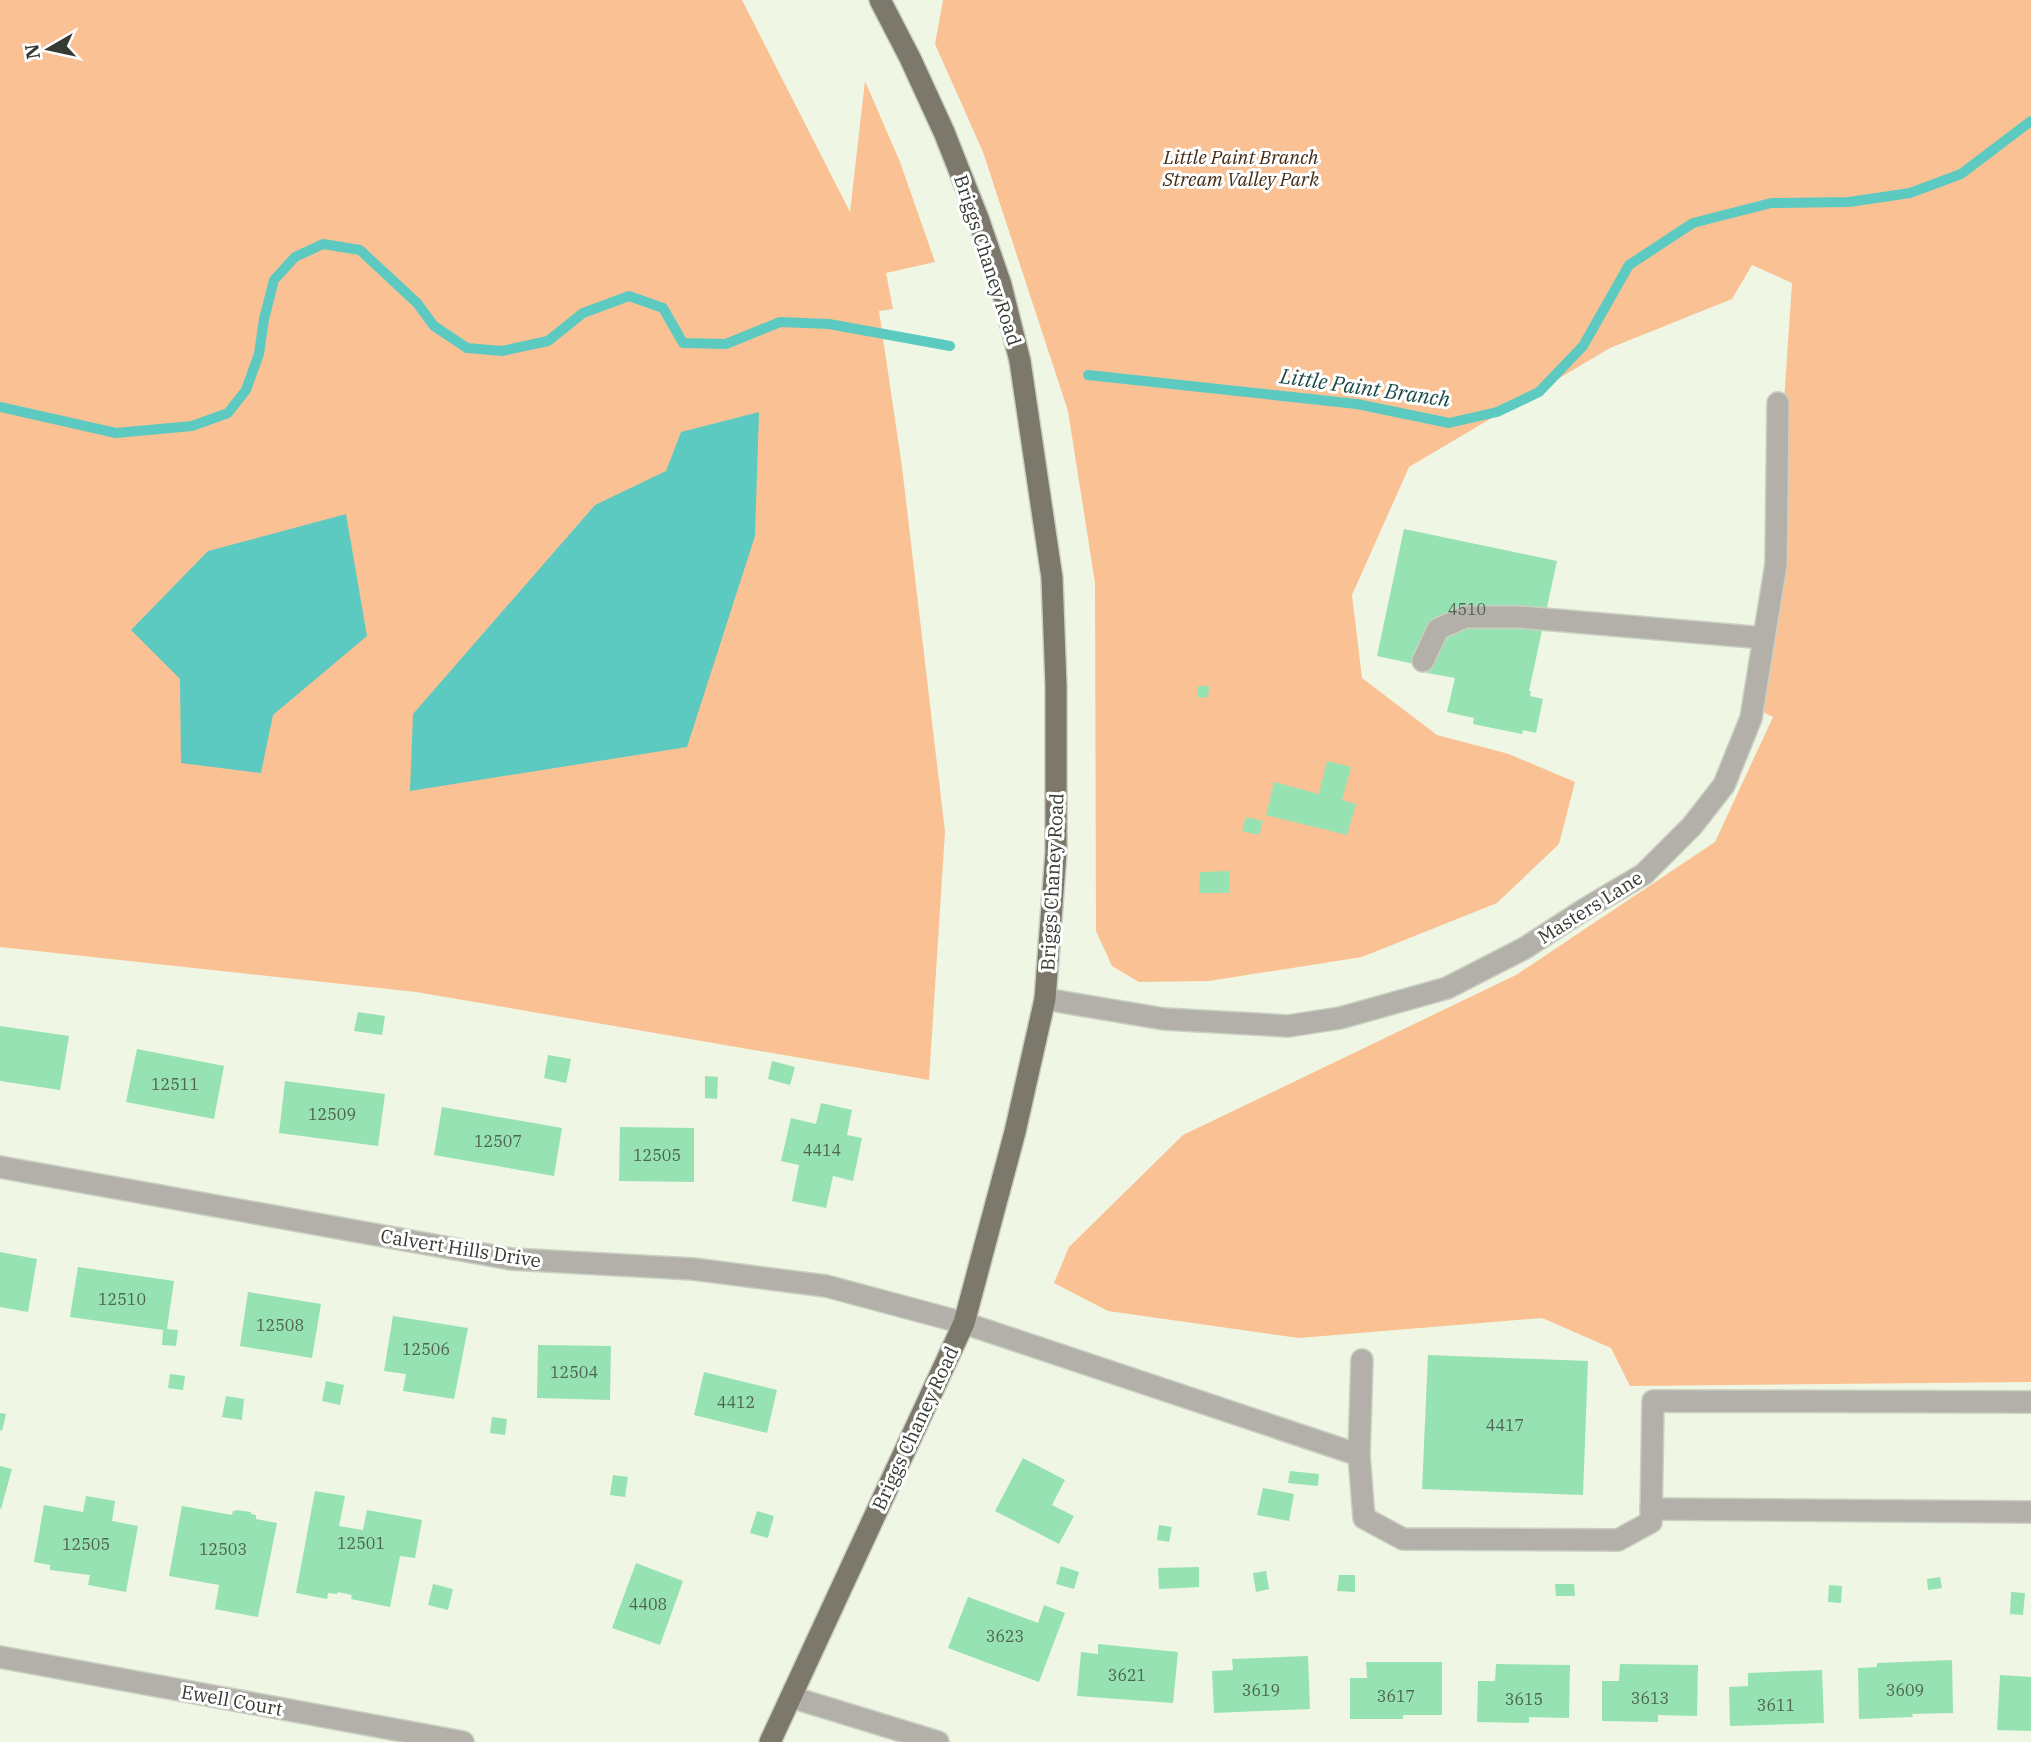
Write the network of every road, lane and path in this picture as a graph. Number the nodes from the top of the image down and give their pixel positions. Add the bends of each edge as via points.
1 (880, 0) edge
2 (1778, 403) dead end
3 (1764, 638) junction
4 (1423, 661) dead end
5 (1045, 999) junction
6 (0, 1167) edge
7 (964, 1323) junction
8 (1362, 1360) dead end
9 (2031, 1402) edge
10 (1359, 1455) junction
11 (1651, 1509) junction
12 (2031, 1512) edge
13 (0, 1657) edge
14 (791, 1697) junction
15 (463, 1742) edge
16 (770, 1742) edge
17 (938, 1742) edge

1 - 5 main road, Briggs Chaney Road via 922,82 978,218 1020,361 1053,605 1056,852
2 - 3 street, Masters Lane via 1776,564
3 - 4 street via 1520,617 1465,617 1438,629
3 - 5 street, Masters Lane via 1751,718 1724,785 1692,826 1644,874 1525,948 1447,988 1340,1018 1288,1026 1164,1020
5 - 7 main road, Briggs Chaney Road
6 - 7 street, Calvert Hills Drive via 511,1259 694,1269 826,1286
7 - 10 street, Calvert Hills Drive
7 - 14 main road, Briggs Chaney Road
8 - 10 street
9 - 11 street via 1653,1401
10 - 11 street via 1364,1518 1403,1539 1618,1540 1651,1522
11 - 12 street
13 - 15 street, Ewell Court
14 - 16 main road, Briggs Chaney Road
14 - 17 street

